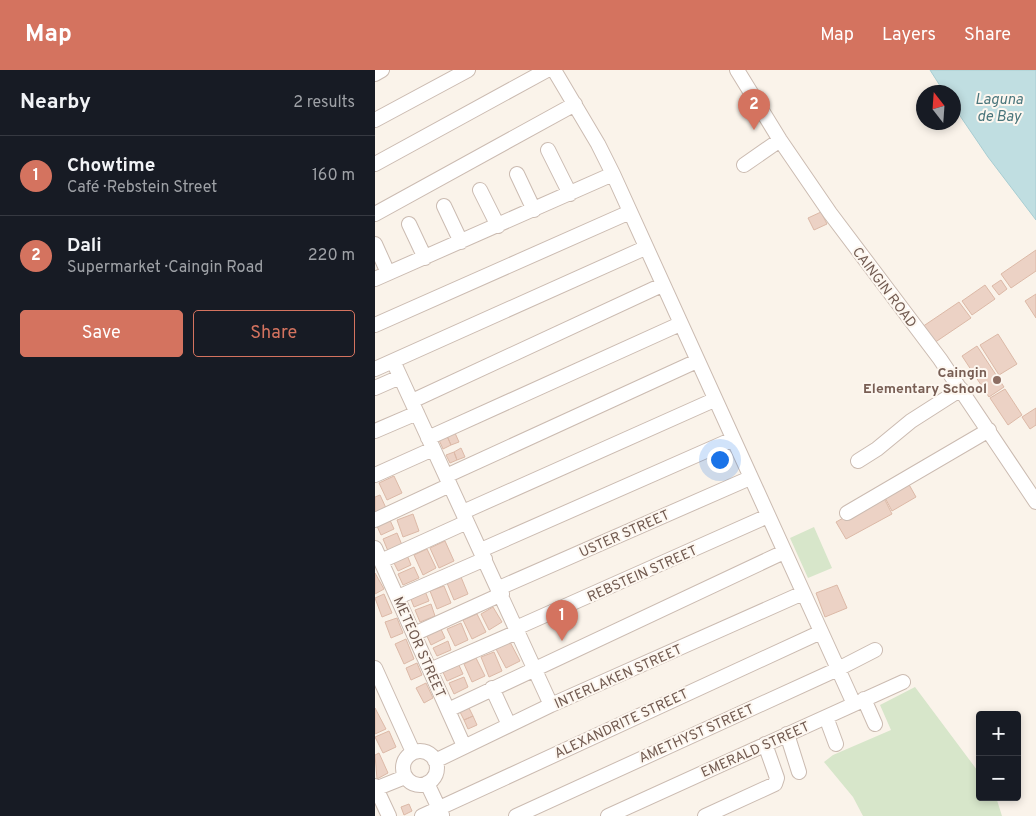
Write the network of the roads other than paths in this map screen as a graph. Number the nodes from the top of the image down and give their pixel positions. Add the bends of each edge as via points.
1 (382, 70) edge
2 (468, 70) edge
3 (547, 70) edge
4 (554, 70) edge
5 (737, 70) edge
6 (375, 74) edge
7 (575, 104) junction
8 (375, 120) edge
9 (780, 140) junction
10 (548, 150) dead end
11 (375, 164) edge
12 (744, 165) dead end
13 (517, 174) dead end
14 (613, 174) junction
15 (480, 190) dead end
16 (570, 194) junction
17 (444, 206) dead end
18 (534, 210) junction
19 (630, 212) junction
20 (375, 214) edge
21 (409, 224) dead end
22 (498, 226) junction
23 (461, 242) junction
24 (375, 244) edge
25 (645, 248) junction
26 (425, 258) junction
27 (388, 273) junction
28 (375, 279) edge
29 (662, 286) junction
30 (680, 324) junction
31 (375, 325) edge
32 (393, 361) junction
33 (697, 361) junction
34 (375, 369) edge
35 (400, 377) junction
36 (375, 388) edge
37 (961, 389) junction
38 (714, 400) junction
39 (414, 407) junction
40 (989, 430) junction
41 (375, 431) edge
42 (733, 439) junction
43 (431, 443) junction
44 (858, 461) dead end
45 (375, 475) edge
46 (750, 478) junction
47 (448, 480) junction
48 (1036, 502) edge
49 (847, 513) dead end
50 (768, 516) junction
51 (465, 517) junction
52 (375, 520) edge
53 (375, 548) edge
54 (784, 552) junction
55 (483, 554) junction
56 (381, 561) junction
57 (500, 591) junction
58 (803, 593) junction
59 (398, 597) junction
60 (517, 630) junction
61 (821, 632) junction
62 (414, 634) junction
63 (875, 650) dead end
64 (375, 668) edge
65 (534, 668) junction
66 (838, 669) junction
67 (430, 670) junction
68 (903, 682) dead end
69 (492, 688) junction
70 (859, 702) junction
71 (551, 705) junction
72 (448, 710) junction
73 (826, 716) junction
74 (875, 724) dead end
75 (509, 725) junction
76 (787, 734) junction
77 (765, 744) junction
78 (835, 744) dead end
79 (465, 746) junction
80 (413, 752) junction
81 (435, 761) junction
82 (799, 772) dead end
83 (405, 777) junction
84 (427, 783) junction
85 (375, 788) edge
86 (441, 812) edge
87 (389, 816) edge
88 (421, 816) edge
89 (516, 816) edge
90 (608, 816) edge
91 (705, 816) edge

1 - 6 street
2 - 8 street
3 - 11 street
4 - 7 street
5 - 9 street, CAINGIN ROAD
7 - 14 street
7 - 20 street
9 - 12 street
9 - 37 street, CAINGIN ROAD
10 - 16 street
13 - 18 street
14 - 16 street
14 - 19 street
15 - 22 street
16 - 18 street
17 - 23 street
18 - 22 street
19 - 25 street
19 - 31 street
21 - 26 street
22 - 23 street
23 - 26 street
24 - 27 street
25 - 29 street
25 - 32 street
26 - 27 street
27 - 28 street
29 - 30 street
29 - 39 street
30 - 33 street
30 - 43 street
32 - 34 street
32 - 35 street
33 - 38 street
33 - 47 street
35 - 36 street
35 - 39 street
37 - 40 street, CAINGIN ROAD
37 - 44 street
38 - 42 street
38 - 51 street
39 - 41 street
39 - 43 street
40 - 48 street, CAINGIN ROAD
40 - 49 street
42 - 46 street
42 - 55 street
43 - 45 street
43 - 47 street
46 - 50 street
46 - 57 street, USTER STREET
47 - 51 street
47 - 52 street
50 - 54 street
50 - 60 street, REBSTEIN STREET
51 - 55 street
51 - 56 street
53 - 56 street, METEOR STREET
54 - 58 street
54 - 65 street
55 - 57 street
55 - 59 street
56 - 59 street, METEOR STREET
57 - 60 street
57 - 62 street, USTER STREET
58 - 61 street
58 - 71 street, INTERLAKEN STREET
59 - 62 street, METEOR STREET
60 - 65 street
60 - 67 street, REBSTEIN STREET
61 - 66 street
61 - 86 street, ALEXANDRITE STREET
62 - 67 street, METEOR STREET
63 - 66 street, AMETHYST STREET
64 - 80 street
65 - 69 street
65 - 71 street
66 - 70 street
66 - 89 street, AMETHYST STREET
67 - 72 street, METEOR STREET
68 - 70 street, EMERALD STREET
69 - 72 street
69 - 75 street
70 - 73 street, EMERALD STREET
70 - 74 street
71 - 75 street, INTERLAKEN STREET
72 - 79 street, METEOR STREET
73 - 76 street, EMERALD STREET
73 - 78 street
75 - 79 street, INTERLAKEN STREET
76 - 77 street, EMERALD STREET
76 - 82 street
77 - 90 street, EMERALD STREET
77 - 91 street via 777,778 775,784
79 - 81 street, INTERLAKEN STREET
80 - 81 street via 426,752
80 - 83 street via 403,766
81 - 84 street via 435,776
83 - 84 street via 415,784
83 - 85 street
84 - 86 street
85 - 87 street
86 - 88 street, ALEXANDRITE STREET

